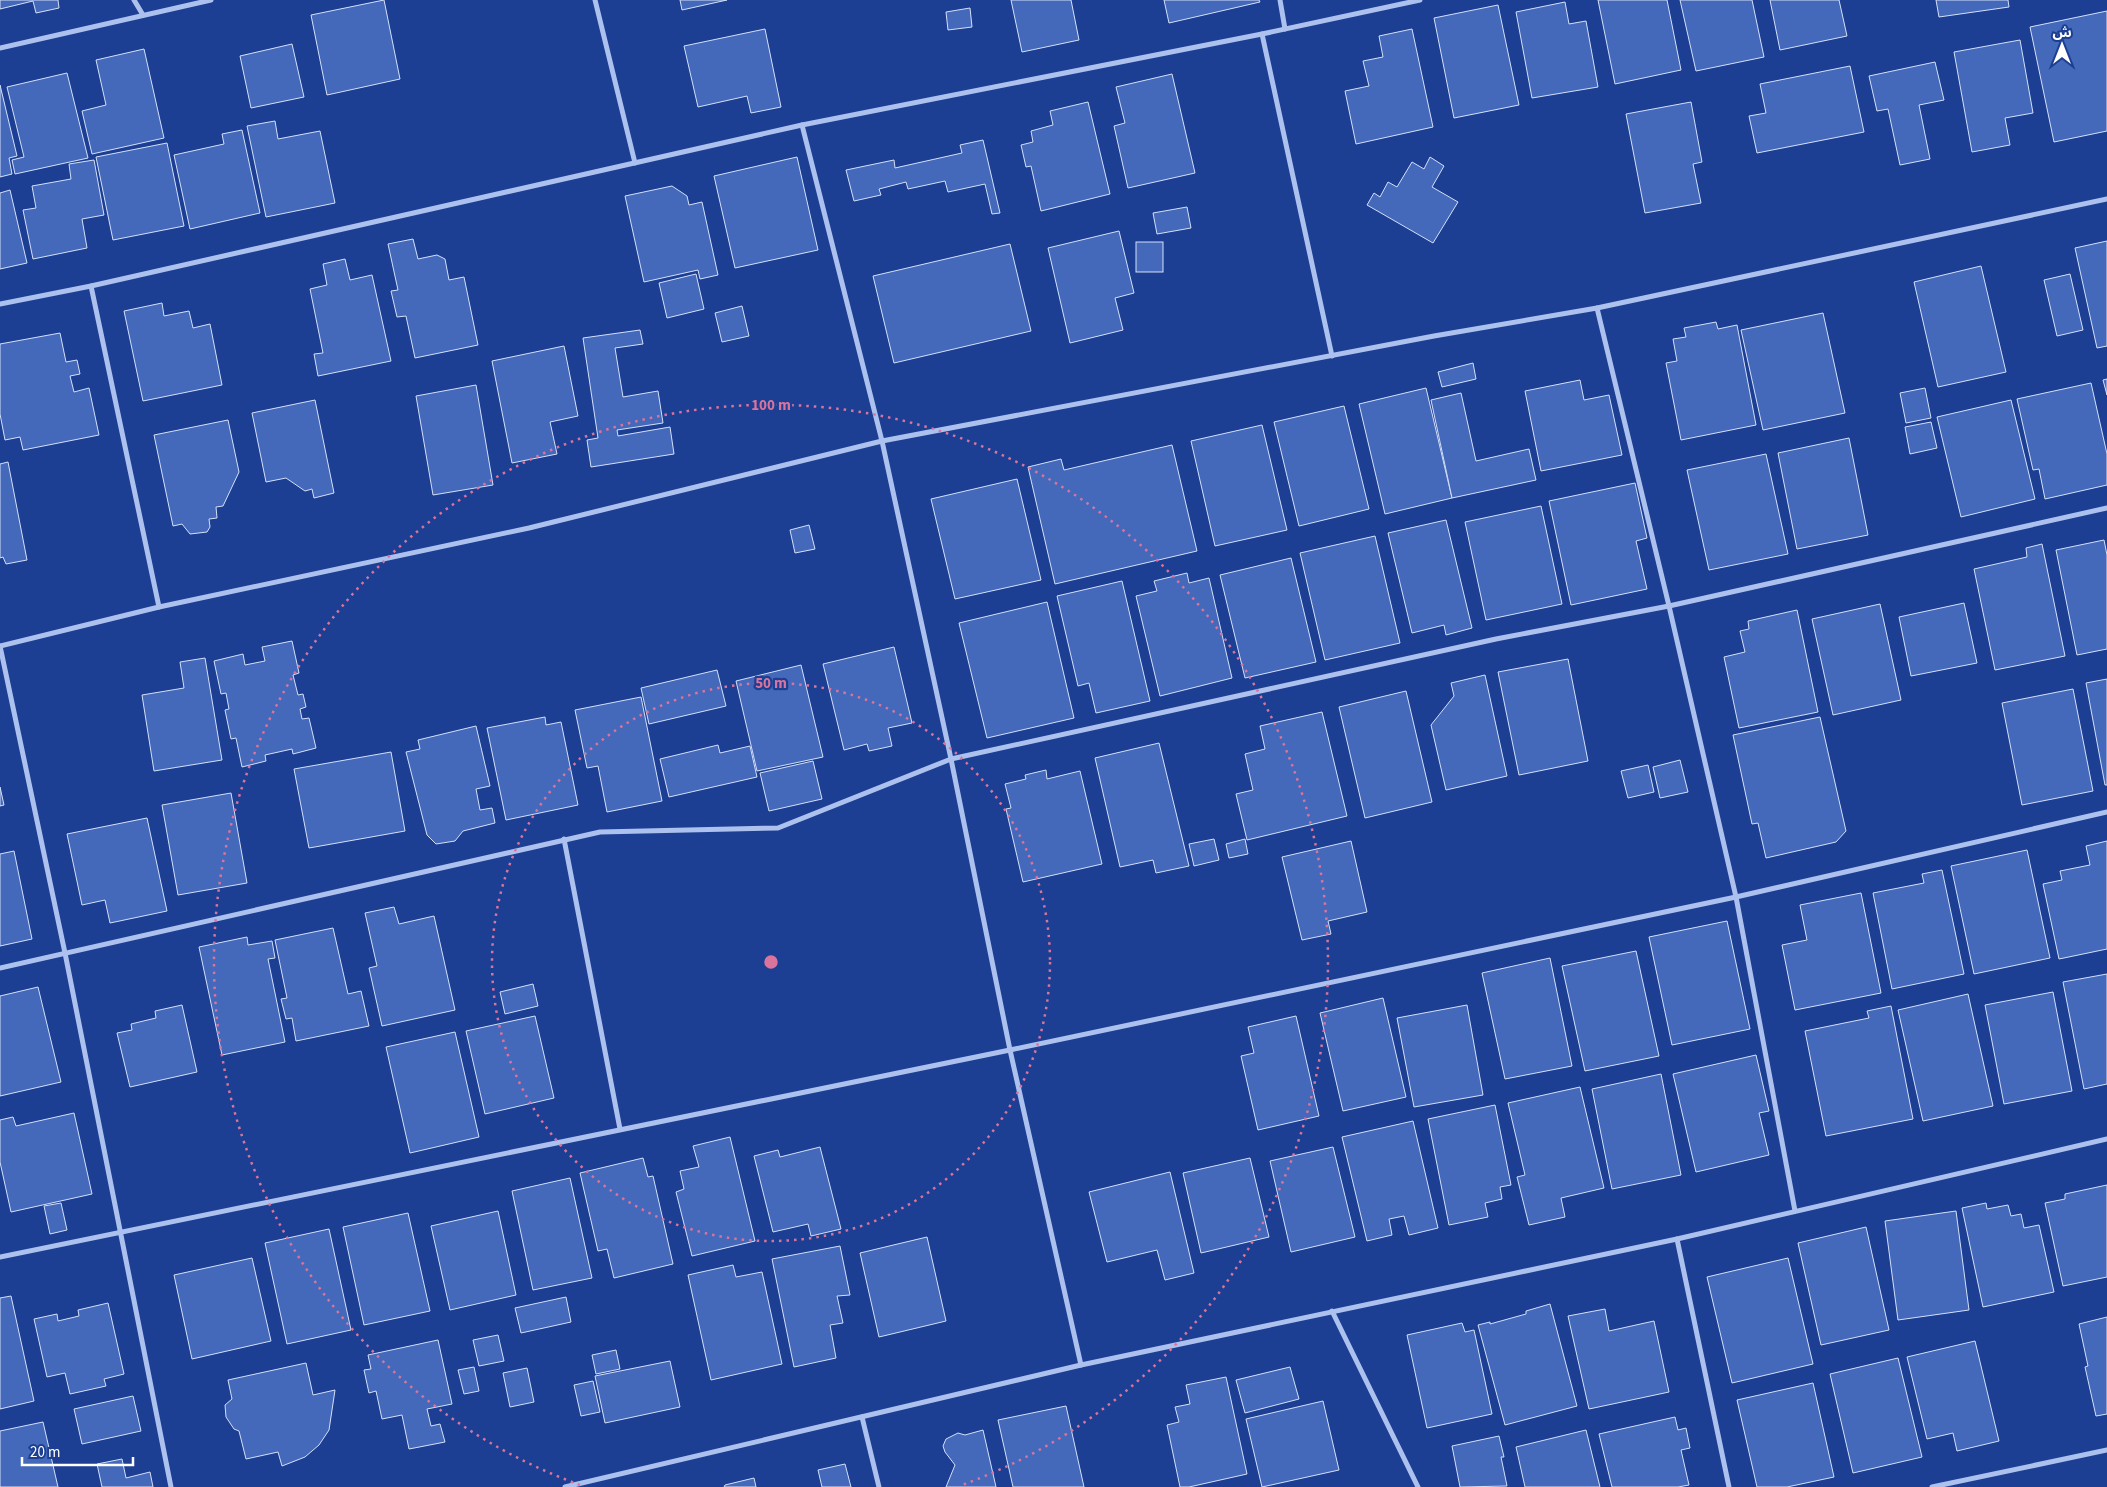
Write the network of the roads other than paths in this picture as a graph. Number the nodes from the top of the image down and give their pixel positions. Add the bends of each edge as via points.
1 (134, 0) edge
2 (211, 0) edge
3 (595, 0) edge
4 (1280, 0) edge
5 (1420, 0) edge
6 (143, 15) junction
7 (1285, 29) junction
8 (1262, 34) junction
9 (0, 48) edge
10 (802, 125) junction
11 (635, 163) junction
12 (2107, 199) edge
13 (91, 286) junction
14 (0, 304) edge
15 (1597, 308) junction
16 (1332, 356) junction
17 (882, 442) junction
18 (2107, 508) edge
19 (1669, 606) junction
20 (159, 607) junction
21 (0, 646) edge
22 (951, 759) junction
23 (2107, 812) edge
24 (564, 839) junction
25 (1736, 897) junction
26 (66, 953) junction
27 (0, 968) edge
28 (1010, 1050) junction
29 (620, 1129) junction
30 (2107, 1140) edge
31 (1796, 1211) junction
32 (120, 1232) junction
33 (1677, 1239) junction
34 (0, 1257) edge
35 (1332, 1311) junction
36 (1081, 1365) junction
37 (862, 1417) junction
38 (2107, 1450) edge
39 (171, 1487) edge
40 (565, 1487) edge
41 (879, 1487) edge
42 (1418, 1487) edge
43 (1729, 1487) edge
44 (1932, 1487) edge

1 - 6 street
2 - 6 street
3 - 11 street
4 - 7 street
5 - 7 street
6 - 9 street
7 - 8 street
8 - 10 street
8 - 16 street
10 - 11 street
10 - 17 street
11 - 13 street
12 - 15 street
13 - 14 street
13 - 20 street
15 - 16 street
15 - 19 street
16 - 17 street
17 - 20 street via 529,528
17 - 22 street
18 - 19 street
19 - 22 street via 1496,639
19 - 25 street
20 - 21 street
21 - 26 street
22 - 24 street via 778,828 600,832
22 - 28 street
23 - 25 street
24 - 26 street
24 - 29 street
25 - 28 street
25 - 31 street
26 - 27 street
26 - 32 street
28 - 29 street
28 - 36 street
29 - 32 street
30 - 31 street
31 - 33 street
32 - 34 street
32 - 39 street
33 - 35 street
33 - 43 street
35 - 36 street
35 - 42 street
36 - 37 street
37 - 40 street
37 - 41 street
38 - 44 street

